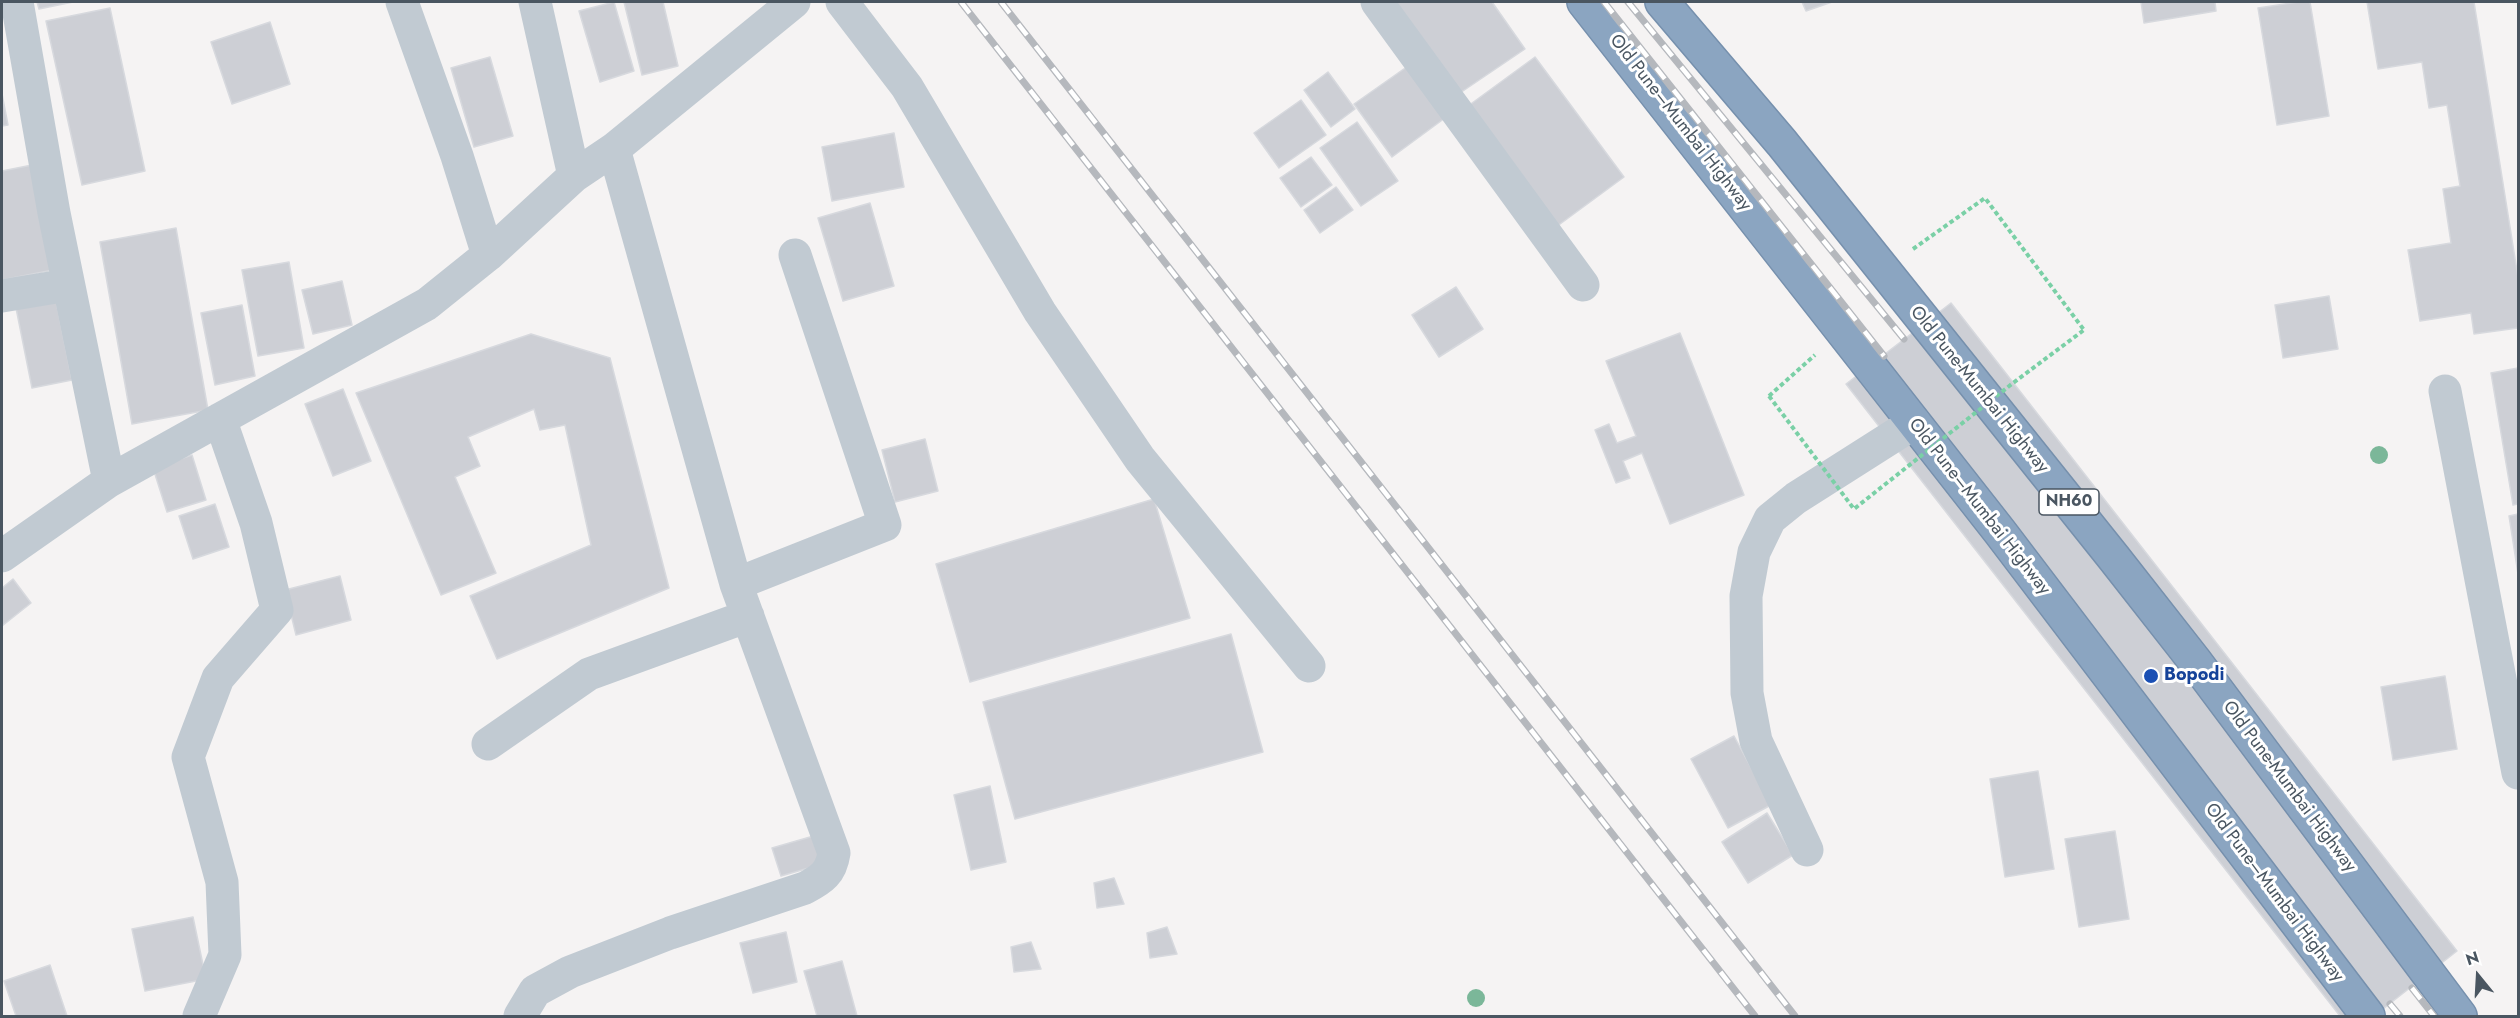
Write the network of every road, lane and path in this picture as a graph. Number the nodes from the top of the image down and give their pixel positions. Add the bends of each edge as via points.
1 (18, 2) edge
2 (402, 2) edge
3 (535, 2) edge
4 (794, 2) edge
5 (842, 2) edge
6 (1377, 2) edge
7 (1584, 2) edge
8 (1662, 2) edge
9 (614, 149) junction
10 (574, 176) junction
11 (488, 255) junction
12 (795, 255) dead end
13 (1883, 270) junction
14 (68, 285) junction
15 (1583, 285) dead end
16 (2, 296) edge
17 (1842, 330) junction
18 (2445, 391) dead end
19 (220, 419) junction
20 (1914, 423) junction
21 (109, 481) junction
22 (2, 556) edge
23 (736, 584) junction
24 (748, 616) junction
25 (1309, 666) dead end
26 (488, 744) dead end
27 (2518, 773) edge
28 (1807, 850) dead end
29 (200, 1017) edge
30 (520, 1017) edge
31 (2368, 1017) edge
32 (2460, 1017) edge

1 - 14 street
2 - 11 street
3 - 10 street
4 - 9 street
5 - 25 street via 907,87 1040,312 1140,459
6 - 15 street
7 - 17 highway, Old Pune–Mumbai Highway
8 - 13 highway, Old Pune-Mumbai Highway / NH60
9 - 10 street
9 - 23 street
10 - 11 street
11 - 19 street via 427,304
12 - 23 street via 885,525
13 - 17 path, bridge via 1985,198 2084,330 1854,509 1769,396
13 - 32 highway, Old Pune-Mumbai Highway / NH60 via 2194,660
14 - 16 street
14 - 21 street
17 - 20 highway, Old Pune–Mumbai Highway
18 - 27 street
19 - 21 street
19 - 29 street via 256,523 277,610 218,678 189,758 222,893 225,955
20 - 28 street via 1770,519 1754,552 1746,596 1747,693 1756,741
20 - 31 highway, Old Pune–Mumbai Highway
21 - 22 street
23 - 24 street
24 - 26 street via 589,674
24 - 30 street via 834,853 832,865 824,878 805,888 670,933 570,972 535,991

